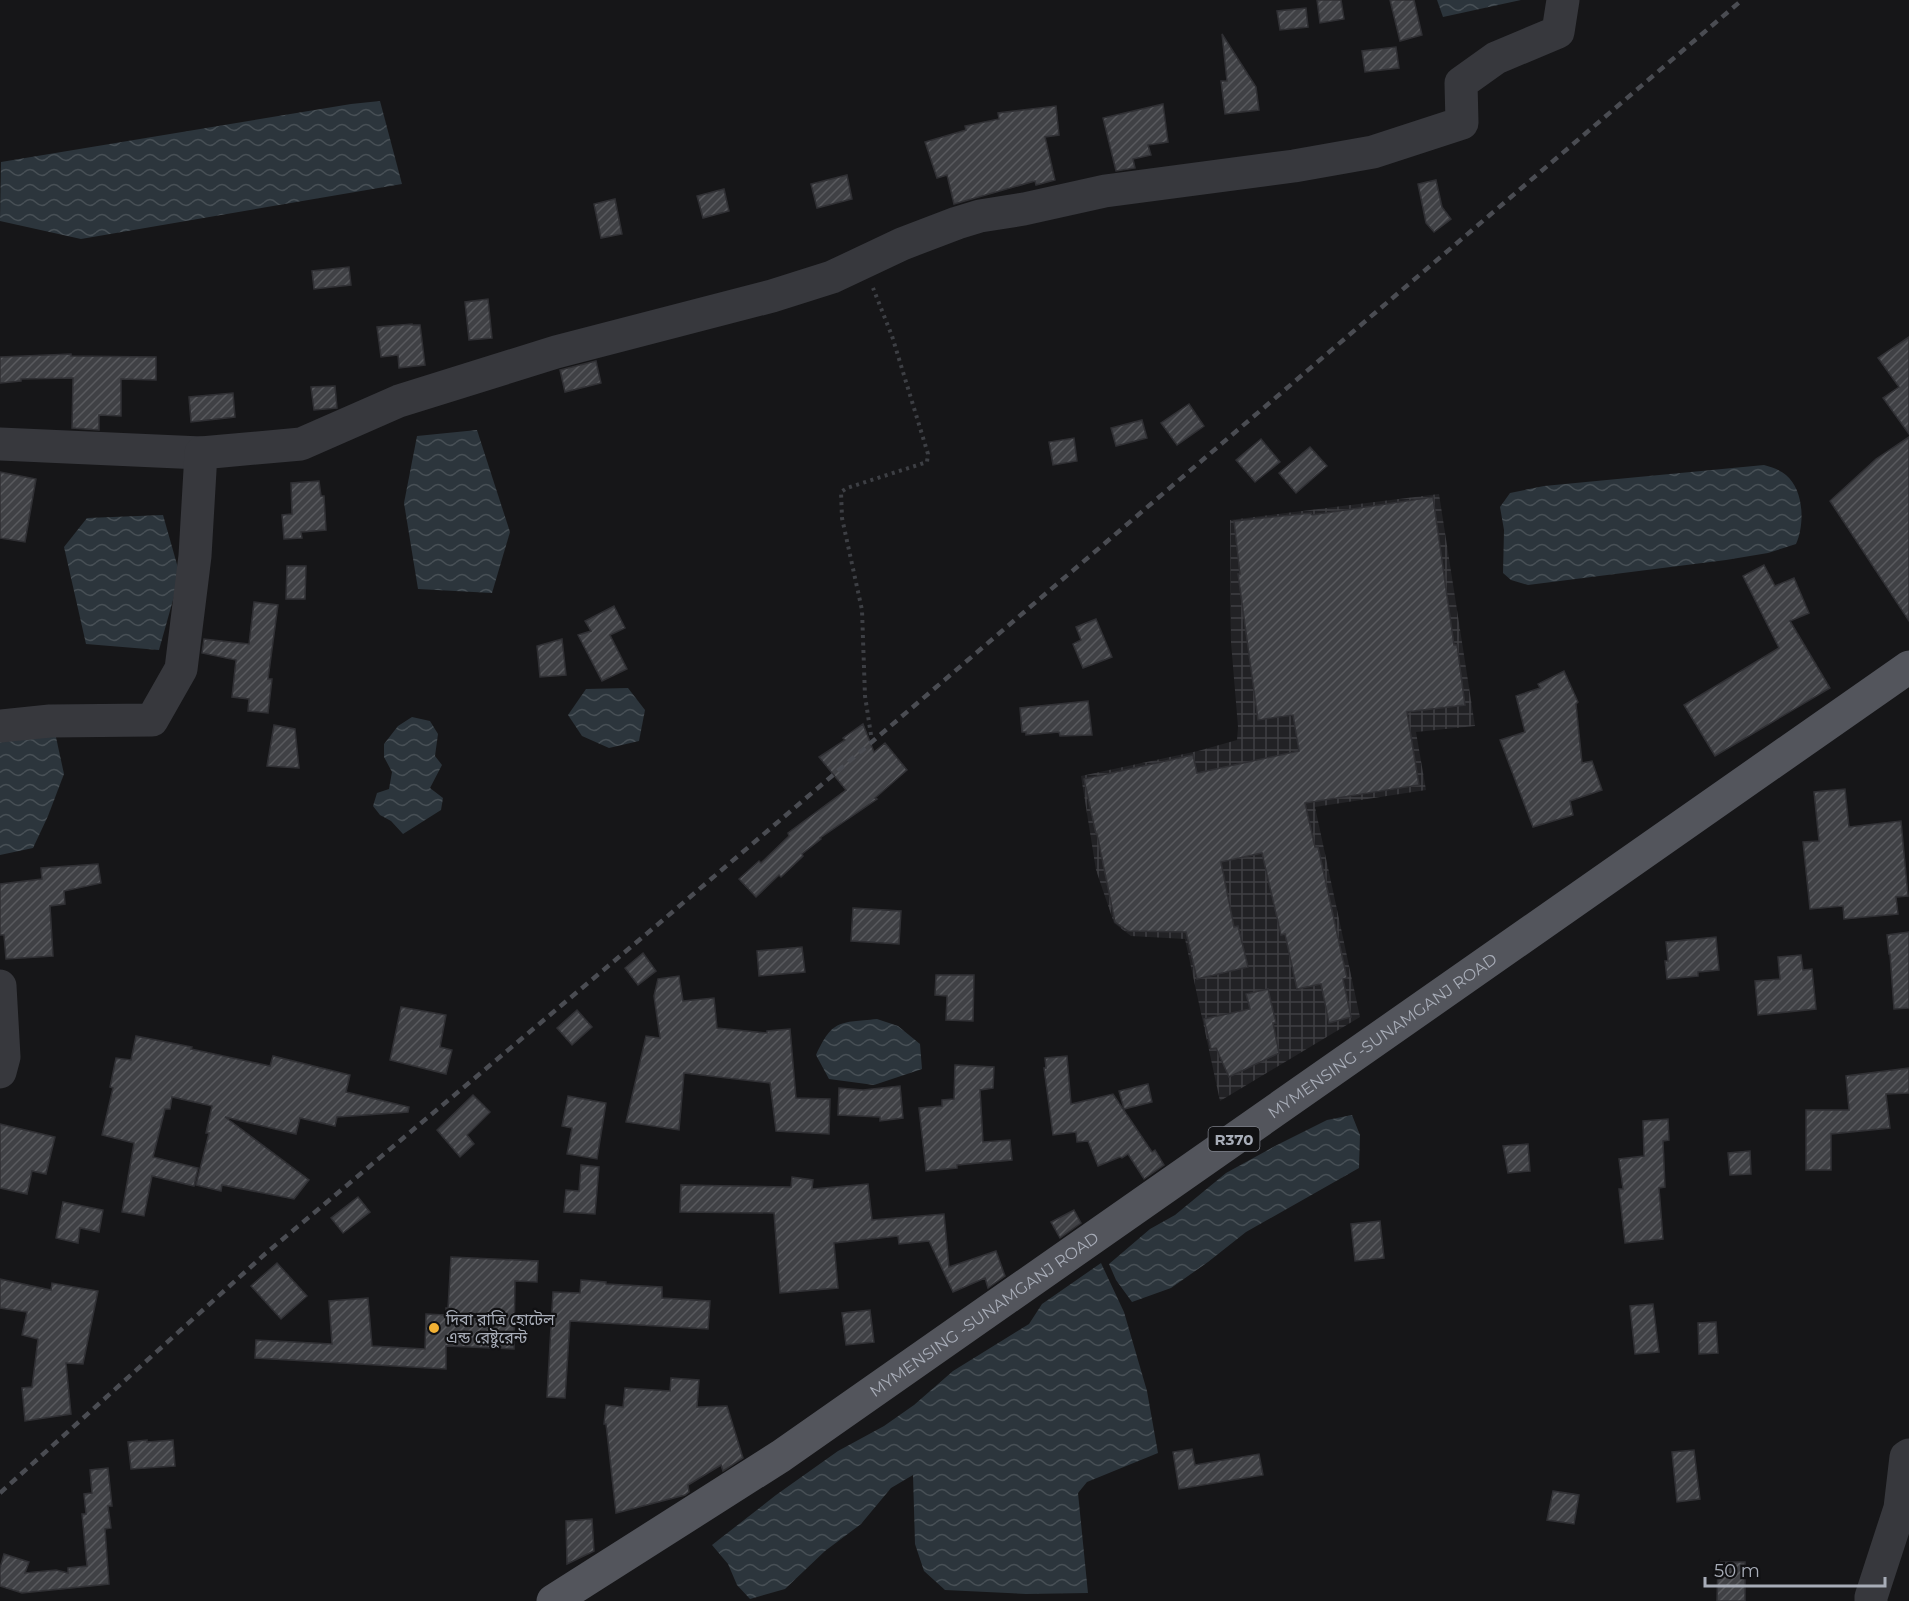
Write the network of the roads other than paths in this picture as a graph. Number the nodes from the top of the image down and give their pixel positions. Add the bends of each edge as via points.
1 (1563, 0) edge
2 (0, 444) edge
3 (201, 453) junction
4 (1909, 667) edge
5 (0, 726) edge
6 (0, 986) edge
7 (0, 1072) edge
8 (1909, 1455) edge
9 (552, 1601) edge
10 (1871, 1601) edge

1 - 3 street via 1558,32 1496,58 1461,83 1461,123 1373,152 1105,191 980,216 832,276 772,296 556,352 399,401 301,444
2 - 3 street
3 - 5 street via 195,556 181,669 152,720 50,721
4 - 9 main road, MYMENSING -SUNAMGANJ ROAD / R370 via 781,1456
6 - 7 street via 4,1057
8 - 10 street via 1900,1508

